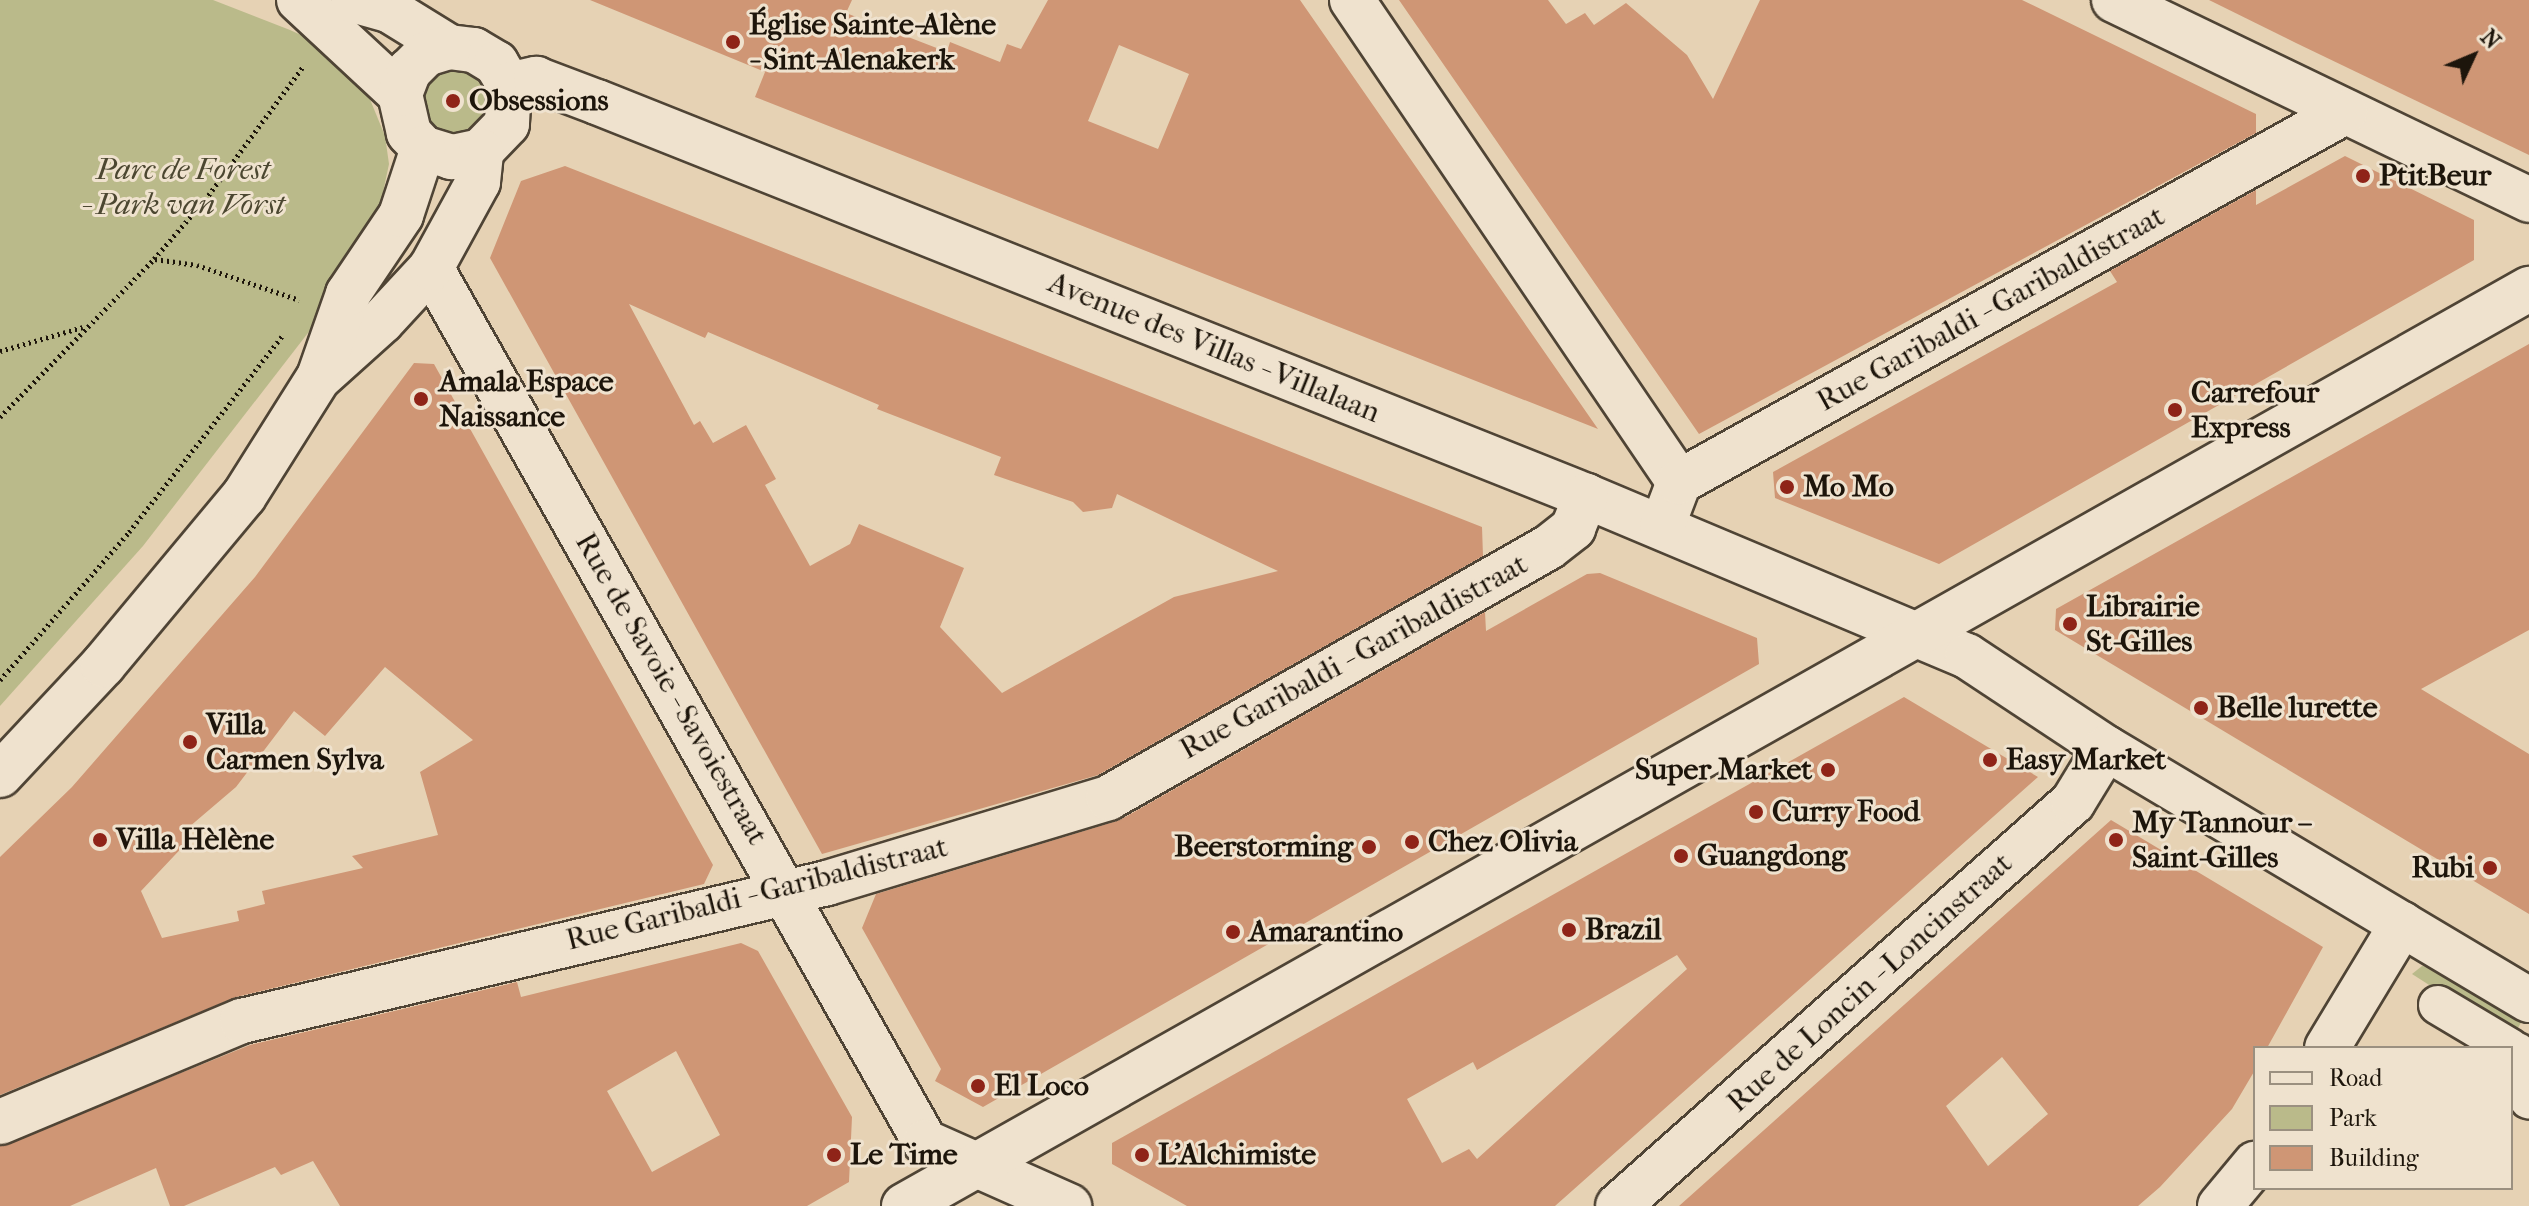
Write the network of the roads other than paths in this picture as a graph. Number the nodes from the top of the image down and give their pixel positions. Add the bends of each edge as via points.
1 (299, 0) edge
2 (353, 0) edge
3 (1352, 0) edge
4 (2114, 0) edge
5 (449, 47) junction
6 (509, 85) junction
7 (400, 94) junction
8 (2345, 112) junction
9 (423, 148) junction
10 (481, 151) junction
11 (2529, 200) edge
12 (431, 268) junction
13 (2529, 289) edge
14 (319, 377) junction
15 (1679, 482) junction
16 (1586, 496) junction
17 (1662, 527) junction
18 (1916, 635) junction
19 (2106, 748) junction
20 (0, 775) edge
21 (787, 892) junction
22 (2402, 924) junction
23 (2529, 1000) edge
24 (2438, 1005) dead end
25 (2328, 1046) edge
26 (2511, 1046) edge
27 (2516, 1049) edge
28 (2529, 1100) edge
29 (0, 1122) edge
30 (978, 1164) junction
31 (2253, 1166) edge
32 (904, 1206) edge
33 (1069, 1206) edge
34 (1618, 1206) edge
35 (2220, 1206) edge

1 - 7 street
2 - 5 street via 389,10
3 - 15 street
4 - 8 street
5 - 6 street via 474,50 496,63
5 - 7 street via 426,54 409,71
6 - 10 street via 507,124
6 - 16 street, Avenue des Villas - Villalaan via 536,79 597,102
7 - 9 street via 409,133
8 - 11 street
8 - 15 street, Rue Garibaldi - Garibaldistraat
9 - 10 street via 452,157
9 - 14 street via 401,215 348,294
10 - 12 street via 478,182
12 - 14 street
12 - 21 street, Rue de Savoie - Savoiestraat
13 - 18 street
14 - 20 street via 244,496 103,665
15 - 17 street
16 - 17 street, Avenue des Villas - Villalaan
16 - 21 street, Rue Garibaldi - Garibaldistraat via 1573,528 1549,547 1108,798
17 - 18 street, Avenue des Villas - Villalaan
18 - 19 street, Avenue des Villas - Villalaan via 1967,656
18 - 30 street
19 - 22 street, Avenue des Villas - Villalaan
19 - 34 street, Rue de Loncin - Loncinstraat via 2073,802
21 - 29 street, Rue Garibaldi - Garibaldistraat via 242,1021
21 - 30 street, Rue de Savoie - Savoiestraat via 925,1142
22 - 23 street, Avenue des Villas - Villalaan
22 - 25 street
24 - 26 street
27 - 28 street
30 - 32 street
30 - 33 street, Rue de Savoie - Savoiestraat
31 - 35 street

